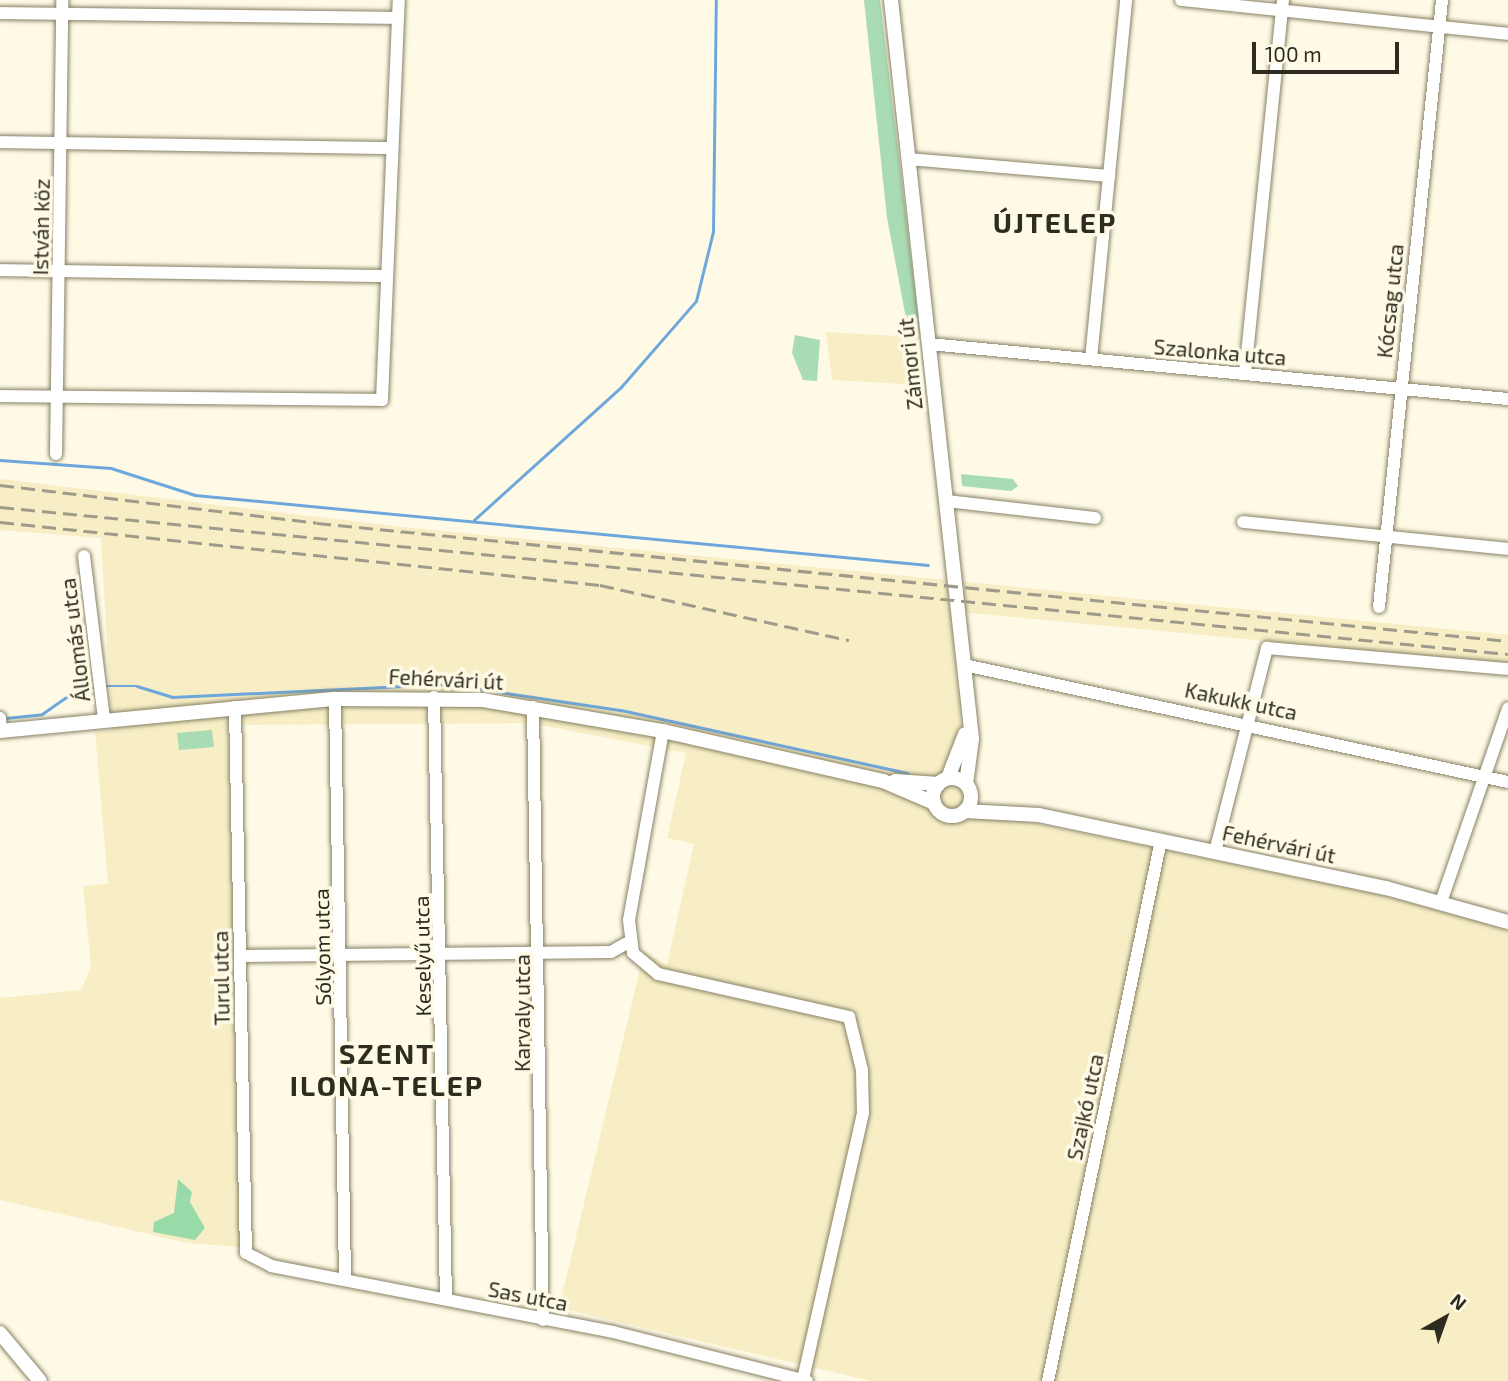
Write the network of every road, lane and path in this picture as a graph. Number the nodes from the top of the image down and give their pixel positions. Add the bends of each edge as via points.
1 (62, 0) edge
2 (398, 0) edge
3 (891, 0) edge
4 (1126, 0) edge
5 (1181, 0) edge
6 (1442, 0) edge
7 (1282, 5) edge
8 (0, 13) edge
9 (62, 14) junction
10 (398, 18) junction
11 (1439, 27) junction
12 (1508, 34) edge
13 (0, 142) edge
14 (61, 144) junction
15 (392, 148) junction
16 (908, 159) junction
17 (1108, 176) junction
18 (0, 270) edge
19 (59, 271) junction
20 (386, 276) junction
21 (929, 344) junction
22 (1091, 359) junction
23 (1245, 374) junction
24 (1400, 388) junction
25 (0, 396) edge
26 (57, 397) junction
27 (1508, 399) edge
28 (56, 454) dead end
29 (946, 501) junction
30 (1096, 519) dead end
31 (1243, 522) dead end
32 (1388, 537) junction
33 (1508, 549) edge
34 (84, 556) dead end
35 (1379, 607) dead end
36 (964, 664) junction
37 (1508, 669) edge
38 (434, 697) junction
39 (335, 699) junction
40 (235, 707) junction
41 (533, 707) junction
42 (1508, 708) edge
43 (104, 720) junction
44 (1245, 721) junction
45 (970, 723) junction
46 (0, 726) edge
47 (663, 731) junction
48 (1487, 774) junction
49 (883, 781) junction
50 (943, 781) junction
51 (1508, 782) edge
52 (968, 788) junction
53 (934, 803) junction
54 (965, 811) junction
55 (1040, 815) junction
56 (1161, 840) junction
57 (1214, 852) junction
58 (1441, 902) junction
59 (1508, 922) edge
60 (629, 942) junction
61 (541, 950) junction
62 (341, 953) junction
63 (442, 953) junction
64 (240, 956) junction
65 (244, 1249) joint
66 (345, 1279) junction
67 (446, 1299) junction
68 (543, 1320) junction
69 (0, 1333) edge
70 (805, 1380) edge
71 (40, 1381) edge
72 (1048, 1381) edge

1 - 9 street, István köz
2 - 10 street
3 - 16 main road, Zámori út
4 - 17 street
5 - 7 street
6 - 11 street, Kócsag utca
7 - 11 street
7 - 23 street
8 - 9 street
9 - 10 street
9 - 14 street, István köz
10 - 15 street
11 - 12 street
11 - 24 street, Kócsag utca
13 - 14 street
14 - 15 street
14 - 19 street, István köz
15 - 20 street
16 - 17 street
16 - 21 main road, Zámori út
17 - 22 street
18 - 19 street
19 - 20 street
19 - 26 street, István köz
20 - 26 street via 382,400
21 - 22 street, Szalonka utca
21 - 29 main road, Zámori út
22 - 23 street, Szalonka utca
23 - 24 street, Szalonka utca
24 - 27 street, Szalonka utca
24 - 32 street, Kócsag utca
25 - 26 street
26 - 28 street, István köz
29 - 30 street
29 - 36 main road, Zámori út
31 - 32 street
32 - 33 street
32 - 35 street, Kócsag utca
34 - 43 street, Állomás utca
36 - 44 street, Kakukk utca
36 - 45 main road, Zámori út
37 - 44 street via 1273,647 1262,653
38 - 39 main road, Fehérvári út
38 - 41 main road, Fehérvári út
38 - 63 street, Keselyű utca
39 - 40 main road, Fehérvári út
39 - 62 street, Sólyom utca
40 - 43 main road, Fehérvári út
40 - 64 street, Turul utca
41 - 47 main road, Fehérvári út
41 - 61 street, Karvaly utca
42 - 48 street
43 - 46 main road, Fehérvári út
44 - 48 street, Kakukk utca
44 - 57 street
45 - 50 main road, Zámori út
45 - 52 main road, Zámori út
47 - 49 main road, Fehérvári út
47 - 60 street
48 - 51 street, Kakukk utca
48 - 58 street
49 - 50 main road, Fehérvári út
49 - 53 main road, Fehérvári út
50 - 52 main road, Fehérvári út
50 - 53 main road, Zámori út
52 - 54 main road, Zámori út
52 - 55 main road, Fehérvári út
53 - 54 main road, Fehérvári út via 948,815
54 - 55 main road, Fehérvári út
55 - 56 main road, Fehérvári út
56 - 57 main road, Fehérvári út
56 - 72 street, Szajkó utca
57 - 58 main road, Fehérvári út
58 - 59 main road, Fehérvári út
60 - 61 street via 611,952
60 - 70 street via 640,962 658,974 849,1017 864,1106
61 - 63 street
61 - 68 street, Karvaly utca
62 - 63 street
62 - 64 street
62 - 66 street, Sólyom utca
63 - 67 street, Keselyű utca
64 - 65 street, Turul utca
65 - 66 street, Sas utca via 271,1266
66 - 67 street, Sas utca
67 - 68 street, Sas utca
68 - 70 street, Sas utca
69 - 71 main road

